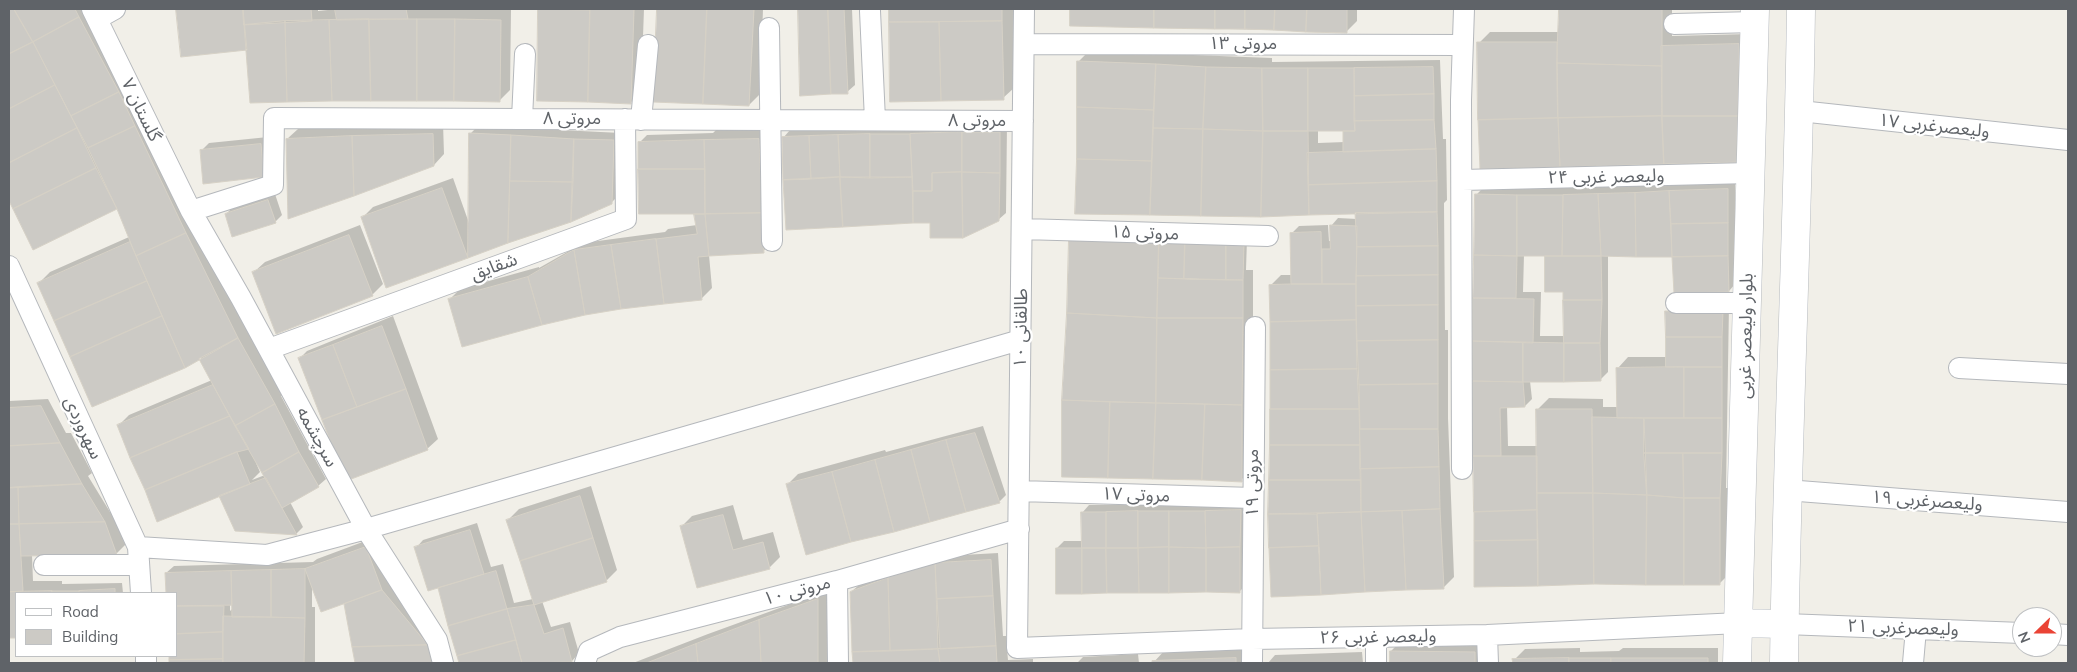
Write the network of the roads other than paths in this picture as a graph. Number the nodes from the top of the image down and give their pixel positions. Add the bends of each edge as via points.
1 (115, 9) edge
2 (1024, 9) edge
3 (1464, 9) edge
4 (1801, 9) edge
5 (870, 10) dead end
6 (94, 14) edge
7 (1755, 15) edge
8 (1674, 24) dead end
9 (769, 28) dead end
10 (648, 44) dead end
11 (1024, 44) junction
12 (1462, 45) junction
13 (524, 54) dead end
14 (1800, 111) junction
15 (522, 119) junction
16 (633, 120) junction
17 (771, 120) junction
18 (875, 120) junction
19 (1023, 121) junction
20 (2068, 140) edge
21 (1750, 173) junction
22 (1462, 180) junction
23 (191, 210) junction
24 (1022, 229) junction
25 (1268, 236) dead end
26 (772, 240) dead end
27 (9, 266) edge
28 (1676, 303) dead end
29 (1747, 303) junction
30 (1254, 327) dead end
31 (1020, 340) junction
32 (269, 349) junction
33 (1959, 368) dead end
34 (2068, 374) edge
35 (1462, 469) dead end
36 (1786, 490) junction
37 (1019, 491) junction
38 (1253, 498) junction
39 (2068, 512) edge
40 (366, 529) junction
41 (1019, 529) junction
42 (138, 556) junction
43 (44, 565) dead end
44 (837, 581) junction
45 (141, 592) edge
46 (1739, 623) junction
47 (1785, 624) junction
48 (1916, 629) junction
49 (2012, 633) edge
50 (1487, 635) junction
51 (1376, 637) junction
52 (1252, 639) junction
53 (1017, 648) joint
54 (1059, 655) edge
55 (443, 663) edge
56 (585, 663) edge
57 (838, 663) edge
58 (1252, 663) edge
59 (1376, 663) edge
60 (1488, 663) edge
61 (1738, 663) edge
62 (1784, 663) edge
63 (1913, 663) edge

1 - 6 street
2 - 11 street, طالقانی ۱۰
3 - 12 street
4 - 14 street
5 - 18 street
6 - 23 street, گلستان ۷
7 - 8 street
7 - 21 street, بلوار ولیعصر غربی
9 - 17 street
10 - 16 street
11 - 12 street, مروتی ۱۳
11 - 19 street, طالقانی ۱۰
12 - 22 street
13 - 15 street
14 - 20 street, ولیعصرغربی ۱۷
14 - 36 street
15 - 16 street, مروتی ۸
15 - 23 street, مروتی ۸ via 274,118 273,185
16 - 17 street, مروتی ۸
16 - 32 street, شقایق via 626,219
17 - 18 street, مروتی ۸
17 - 26 street
18 - 19 street, مروتی ۸
19 - 24 street, طالقانی ۱۰
21 - 22 street, ولیعصر غربی ۲۴
21 - 29 street, بلوار ولیعصر غربی
22 - 35 street
23 - 32 street, سرچشمه
24 - 25 street, مروتی ۱۵
24 - 31 street, طالقانی ۱۰
27 - 42 street, سهروردی
28 - 29 street
29 - 46 street, بلوار ولیعصر غربی
30 - 38 street, مروتی ۱۹
31 - 37 street, طالقانی ۱۰
31 - 40 street
32 - 40 street, سرچشمه
33 - 34 street
36 - 39 street, ولیعصرغربی ۱۹
36 - 47 street
37 - 38 street, مروتی ۱۷
37 - 41 street, طالقانی ۱۰
38 - 52 street, مروتی ۱۹
40 - 42 street via 267,555
40 - 55 street, سرچشمه via 438,640
41 - 44 street, مروتی ۱۰
41 - 53 street, طالقانی ۱۰
42 - 43 street
42 - 45 street, سهروردی
44 - 56 street, مروتی ۱۰ via 620,637 589,651
44 - 57 street
46 - 47 street
46 - 50 street, ولیعصر غربی ۲۶
46 - 61 street, بلوار ولیعصر غربی
47 - 48 street, ولیعصرغربی ۲۱
47 - 62 street
48 - 49 street, ولیعصرغربی ۲۱
48 - 63 street
50 - 51 street, ولیعصر غربی ۲۶
50 - 60 street
51 - 52 street, ولیعصر غربی ۲۶
51 - 59 street
52 - 54 street, ولیعصر غربی ۲۶
52 - 58 street, مروتی ۱۹
53 - 54 street, ولیعصر غربی ۲۶

